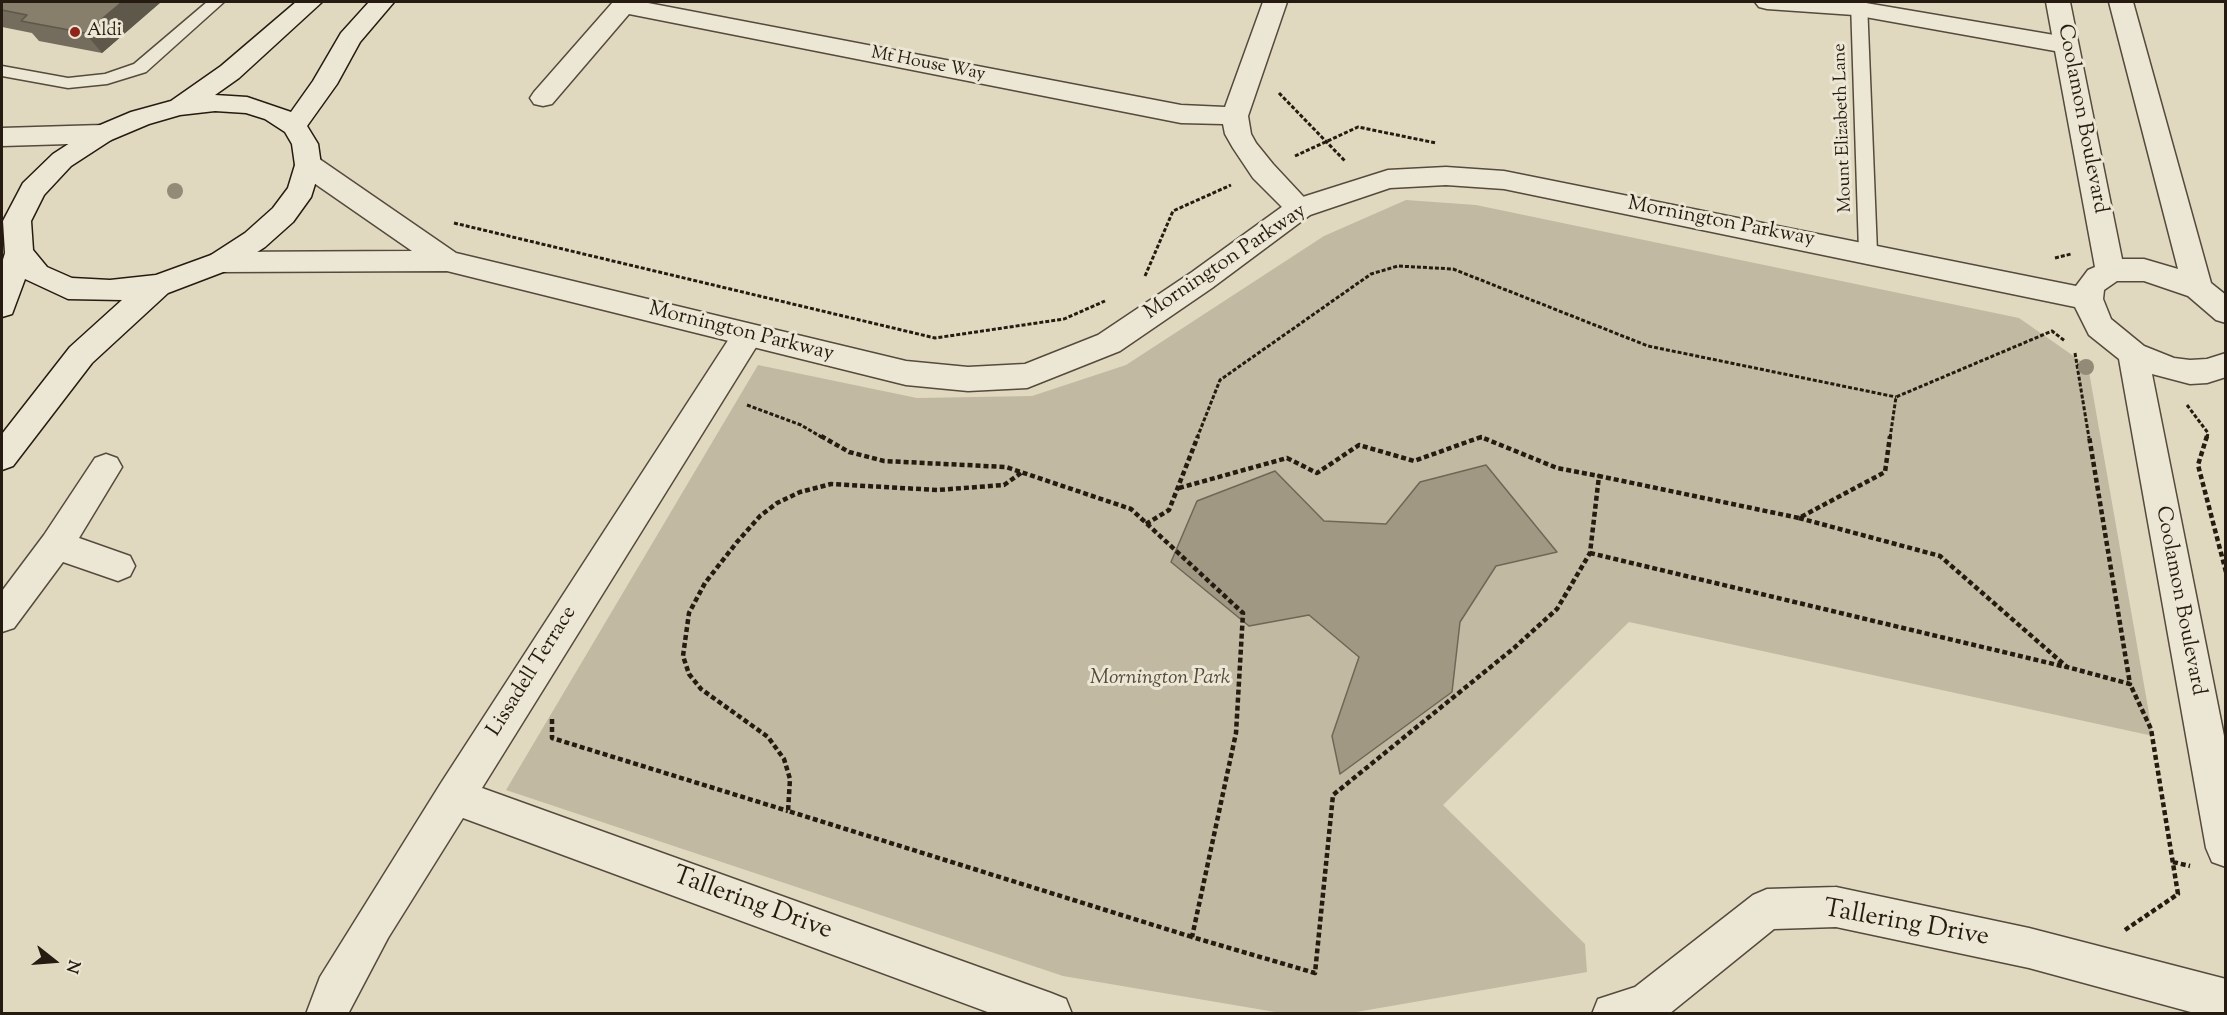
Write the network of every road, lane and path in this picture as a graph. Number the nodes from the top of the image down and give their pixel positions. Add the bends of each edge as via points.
1 (216, 2) edge
2 (310, 2) edge
3 (381, 2) edge
4 (1275, 2) edge
5 (1767, 2) edge
6 (1831, 2) edge
7 (2058, 2) edge
8 (2121, 2) edge
9 (625, 3) edge
10 (1859, 5) edge
11 (2066, 45) junction
12 (2, 71) edge
13 (1272, 86) dead end
14 (543, 98) dead end
15 (180, 107) junction
16 (1235, 116) junction
17 (294, 126) junction
18 (102, 134) junction
19 (2, 137) edge
20 (308, 165) junction
21 (1369, 185) junction
22 (1300, 208) junction
23 (9, 217) edge
24 (1868, 252) junction
25 (19, 253) junction
26 (221, 261) junction
27 (447, 261) junction
28 (2110, 272) junction
29 (158, 285) junction
30 (2198, 288) junction
31 (2088, 299) junction
32 (2, 306) edge
33 (2226, 312) edge
34 (747, 336) junction
35 (2133, 354) junction
36 (2176, 370) junction
37 (2224, 371) edge
38 (1896, 397) junction
39 (705, 402) junction
40 (749, 406) junction
41 (742, 410) dead end
42 (2, 458) edge
43 (106, 467) dead end
44 (1022, 473) junction
45 (1599, 476) junction
46 (1178, 488) junction
47 (1799, 518) junction
48 (1146, 524) junction
49 (56, 545) junction
50 (1590, 553) junction
51 (118, 566) dead end
52 (2226, 572) edge
53 (2, 617) edge
54 (2067, 667) junction
55 (2130, 684) junction
56 (552, 712) dead end
57 (454, 796) junction
58 (788, 811) junction
59 (2226, 848) edge
60 (1192, 938) junction
61 (2128, 975) junction
62 (2226, 1000) edge
63 (1043, 1012) edge
64 (327, 1014) edge
65 (1613, 1014) edge

1 - 12 lane via 140,68 107,80 68,83
2 - 15 street via 230,72
3 - 17 street via 350,38
4 - 16 street
5 - 10 street
6 - 10 street
7 - 11 street, Coolamon Boulevard
8 - 30 street
9 - 14 street
9 - 16 street, Mt House Way via 1181,114
10 - 11 street
10 - 24 lane, Mount Elizabeth Lane
11 - 28 street, Coolamon Boulevard
13 - 21 path
15 - 17 street via 247,105 274,113
15 - 18 street
16 - 22 street via 1238,134 1246,148
17 - 20 street via 305,144
18 - 19 street
18 - 23 street via 62,159
20 - 26 street via 301,190 283,215 255,240
20 - 27 street, Mornington Parkway
21 - 22 street, Mornington Parkway
21 - 24 street, Mornington Parkway via 1388,178 1504,180
22 - 34 street, Mornington Parkway via 1109,343 1027,376 968,379 906,373
23 - 25 street
24 - 31 street, Mornington Parkway
25 - 29 street via 37,274 69,288 110,291
25 - 32 street
26 - 27 street, Mornington Parkway
26 - 29 street
27 - 34 street, Mornington Parkway
28 - 30 street via 2144,270
28 - 31 street via 2098,278
29 - 42 street via 81,355
30 - 33 street
31 - 35 street via 2100,327
34 - 39 street, Lissadell Terrace
35 - 36 street
35 - 59 street, Coolamon Boulevard
36 - 37 street
36 - 52 path via 2183,399 2208,433 2198,465
38 - 46 path via 1648,346 1453,269 1398,266 1371,274 1220,380
38 - 47 path via 1885,472
38 - 55 path via 2052,331 2074,347
39 - 40 path
39 - 57 street, Lissadell Terrace
40 - 41 path
40 - 44 path via 801,425 849,452 884,461 1006,467
43 - 49 street
44 - 48 path via 1131,510
44 - 58 path via 1004,485 937,490 831,484 800,492 760,516 705,583 689,613 683,656 701,689 768,737 784,759 790,779
45 - 46 path via 1557,468 1481,437 1414,462 1359,445 1317,473 1287,458
45 - 47 path
45 - 50 path
46 - 48 path via 1169,510
47 - 54 path via 1940,556
48 - 60 path via 1243,613 1236,733
49 - 51 street
49 - 53 street
50 - 54 path
50 - 60 path via 1557,609 1333,795 1315,973
54 - 55 path
55 - 61 path via 2151,729 2178,894 2121,933
56 - 58 path via 552,738
57 - 63 street, Tallering Drive
57 - 64 street, Lissadell Terrace via 374,924 335,992
58 - 60 path
61 - 62 street, Tallering Drive
61 - 65 street, Tallering Drive via 2029,948 1836,907 1767,909 1646,1005

